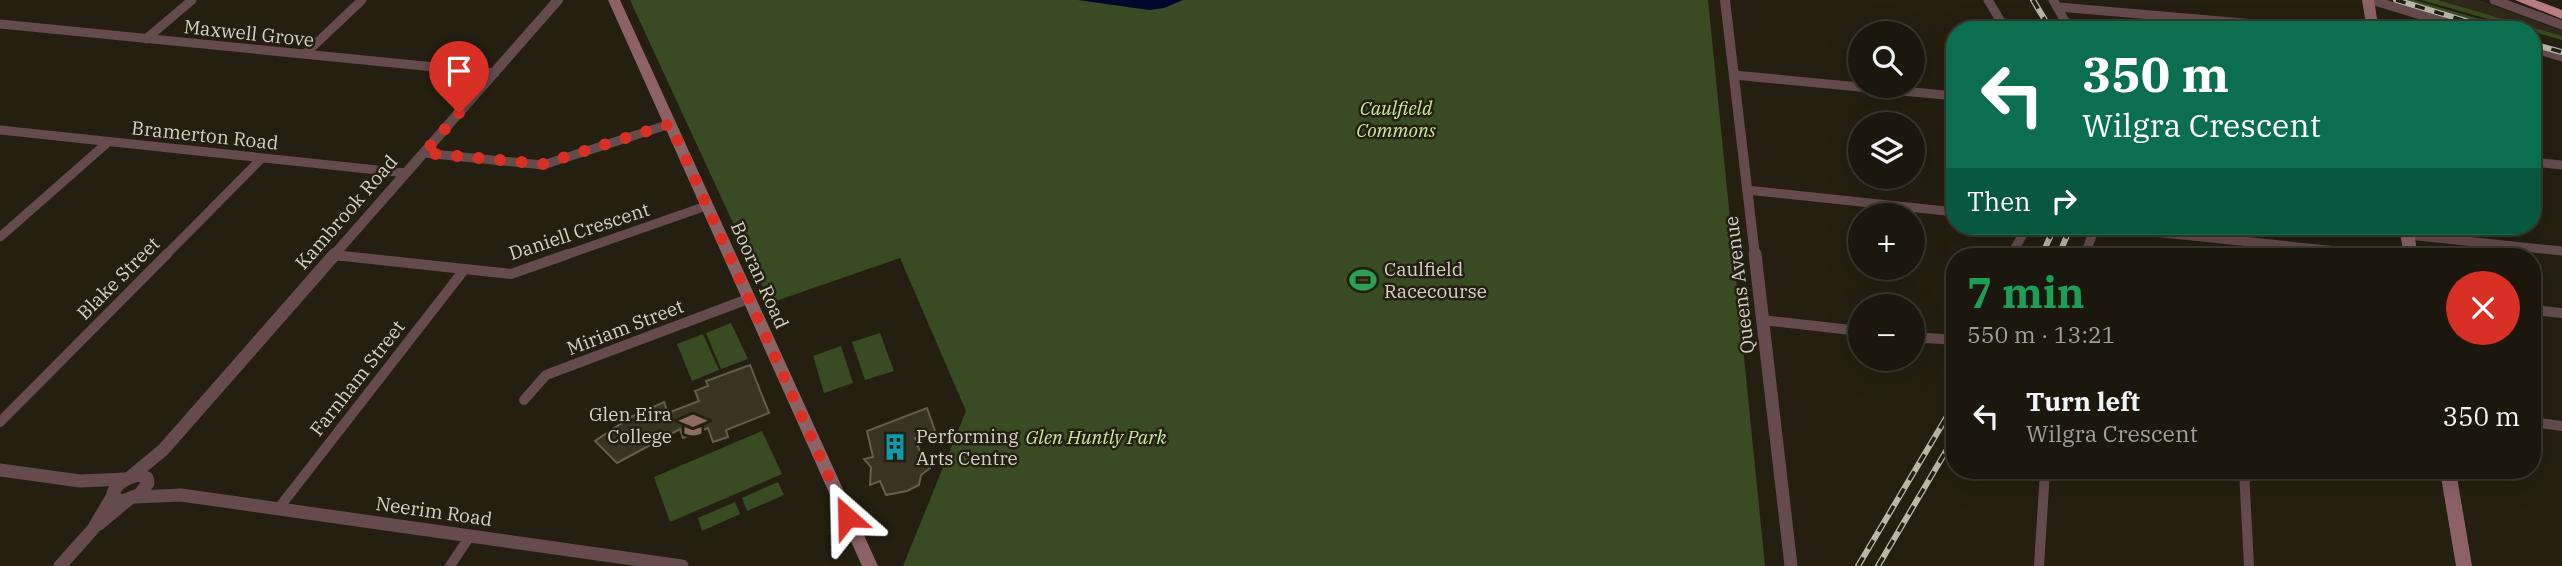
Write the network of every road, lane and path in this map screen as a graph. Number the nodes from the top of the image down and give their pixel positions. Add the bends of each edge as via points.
1 (192, 0) edge
2 (362, 0) edge
3 (558, 0) edge
4 (614, 0) edge
5 (1725, 0) edge
6 (1982, 0) edge
7 (1988, 0) edge
8 (2369, 0) edge
9 (2494, 0) edge
10 (2522, 0) edge
11 (2556, 0) edge
12 (2562, 2) edge
13 (2056, 4) edge
14 (2562, 15) edge
15 (2001, 21) edge
16 (2065, 21) edge
17 (2233, 21) edge
18 (2372, 21) edge
19 (2440, 21) edge
20 (0, 24) edge
21 (2562, 25) edge
22 (146, 39) junction
23 (2541, 51) edge
24 (305, 54) junction
25 (2562, 57) edge
26 (495, 73) junction
27 (1734, 75) junction
28 (1946, 95) edge
29 (670, 124) junction
30 (0, 130) edge
31 (107, 143) junction
32 (424, 153) junction
33 (261, 159) junction
34 (2541, 163) edge
35 (2562, 165) edge
36 (406, 173) junction
37 (1747, 191) junction
38 (706, 206) junction
39 (1946, 211) edge
40 (2184, 235) edge
41 (2438, 235) edge
42 (0, 237) edge
43 (2310, 248) edge
44 (2539, 248) edge
45 (2541, 248) edge
46 (2562, 251) edge
47 (334, 255) junction
48 (464, 270) junction
49 (748, 299) junction
50 (2541, 311) edge
51 (2562, 313) edge
52 (1762, 320) junction
53 (1848, 330) edge
54 (1925, 338) edge
55 (1946, 339) edge
56 (524, 400) dead end
57 (0, 422) edge
58 (2541, 423) edge
59 (2562, 426) edge
60 (163, 450) junction
61 (0, 470) edge
62 (127, 478) junction
63 (2044, 479) edge
64 (2244, 479) edge
65 (2449, 479) edge
66 (80, 481) junction
67 (147, 481) junction
68 (112, 495) junction
69 (181, 495) junction
70 (132, 498) junction
71 (278, 509) junction
72 (93, 529) junction
73 (470, 536) junction
74 (664, 565) edge
75 (60, 566) edge
76 (450, 566) edge
77 (682, 566) edge
78 (870, 566) edge
79 (1791, 566) edge
80 (2039, 566) edge
81 (2249, 566) edge
82 (2464, 566) edge

1 - 22 street
2 - 24 street
3 - 26 street, Kambrook Road
4 - 29 main road, Booran Road
5 - 27 street, Queens Avenue
6 - 7 street
7 - 15 street
8 - 18 main road
8 - 19 street
9 - 21 street
10 - 14 highway
11 - 12 highway
13 - 16 street
13 - 17 street
20 - 22 street, Maxwell Grove
22 - 24 street, Maxwell Grove
23 - 25 street
24 - 26 street, Maxwell Grove
26 - 32 street, Kambrook Road
27 - 28 street
27 - 37 street, Queens Avenue
29 - 32 street via 543,164
29 - 38 main road, Booran Road
30 - 31 street, Bramerton Road
31 - 33 street, Bramerton Road
31 - 42 street
32 - 36 street, Kambrook Road
33 - 36 street, Bramerton Road
33 - 57 street, Blake Street
34 - 35 street
36 - 47 street, Kambrook Road
37 - 39 street
37 - 52 street, Queens Avenue
38 - 48 street, Daniell Crescent via 511,274
38 - 49 main road, Booran Road
40 - 43 street
41 - 44 street
45 - 46 street
47 - 48 street, Daniell Crescent
47 - 60 street, Kambrook Road
48 - 71 street, Farnham Street
49 - 56 street, Miriam Street via 546,375
49 - 78 main road, Booran Road
50 - 51 street
52 - 53 street
52 - 79 street, Queens Avenue
54 - 55 street
58 - 59 street
60 - 62 street, Kambrook Road
60 - 67 street, Kambrook Road
61 - 66 street
62 - 66 street
62 - 67 street, Neerim Road via 140,475
62 - 68 street, Kambrook Road
63 - 80 street
64 - 81 street
65 - 82 main road
66 - 68 street
67 - 69 street, Neerim Road
67 - 70 street, Kambrook Road
68 - 70 street, Neerim Road via 118,501
68 - 72 street
69 - 70 street, Neerim Road
69 - 71 street, Neerim Road
70 - 72 street
71 - 73 street, Neerim Road
72 - 75 street
73 - 74 street, Neerim Road
73 - 76 street
74 - 77 street, Neerim Road

